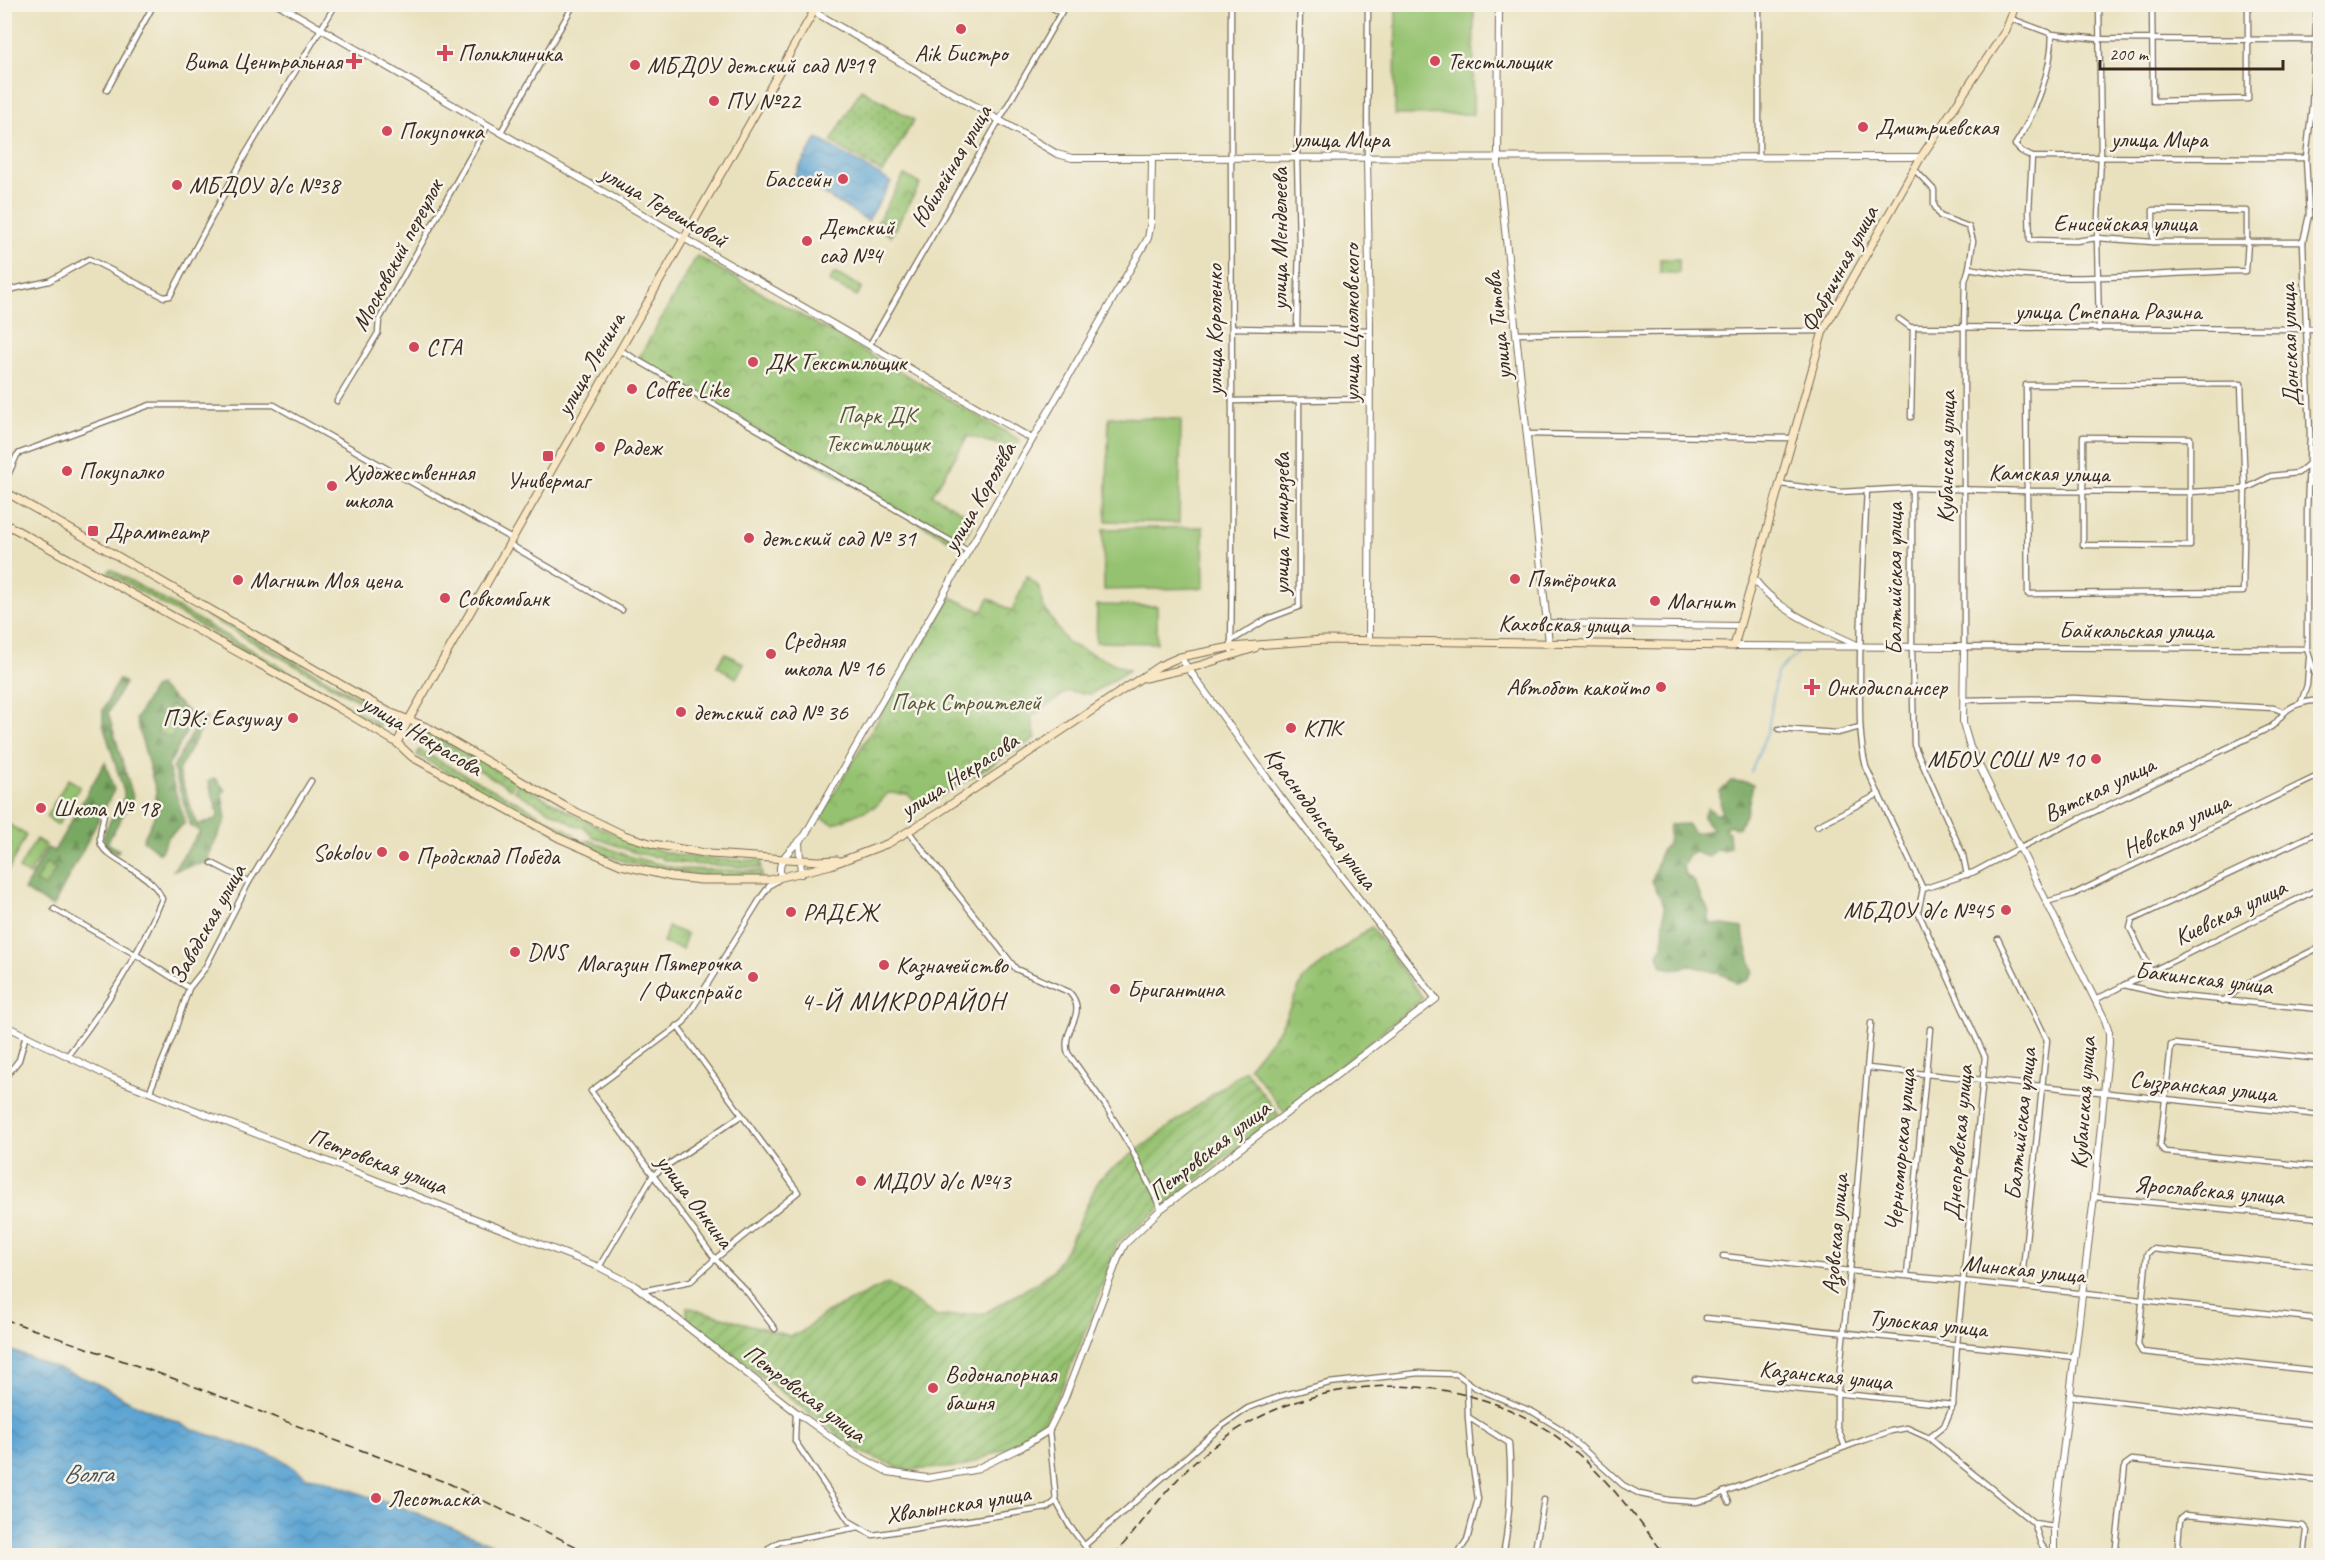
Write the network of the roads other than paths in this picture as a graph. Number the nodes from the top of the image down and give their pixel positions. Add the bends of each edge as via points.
1 (154, 4) edge
2 (278, 4) edge
3 (336, 4) edge
4 (574, 4) edge
5 (801, 4) edge
6 (818, 4) edge
7 (1046, 4) edge
8 (1066, 4) edge
9 (1231, 4) edge
10 (1300, 4) edge
11 (1368, 4) edge
12 (1499, 4) edge
13 (1759, 4) edge
14 (2016, 4) edge
15 (2099, 4) edge
16 (2152, 4) edge
17 (2248, 4) edge
18 (2317, 4) edge
19 (813, 12) junction
20 (1061, 13) junction
21 (2012, 19) junction
22 (322, 30) junction
23 (2052, 34) junction
24 (2099, 39) junction
25 (2247, 39) junction
26 (2152, 40) junction
27 (2316, 40) junction
28 (107, 90) dead end
29 (999, 119) junction
30 (488, 125) junction
31 (501, 132) junction
32 (1759, 156) junction
33 (1297, 157) junction
34 (1367, 157) junction
35 (1922, 157) junction
36 (2032, 157) junction
37 (2101, 157) junction
38 (1498, 158) junction
39 (2306, 158) junction
40 (1152, 159) junction
41 (1230, 159) junction
42 (1915, 170) junction
43 (2097, 238) junction
44 (684, 239) junction
45 (2247, 241) junction
46 (2153, 242) junction
47 (2303, 242) junction
48 (1969, 268) junction
49 (2100, 279) junction
50 (4, 291) edge
51 (1899, 319) dead end
52 (1233, 328) junction
53 (1913, 328) junction
54 (1964, 328) junction
55 (2305, 328) junction
56 (1297, 329) junction
57 (2099, 329) junction
58 (2320, 329) edge
59 (1370, 330) junction
60 (1823, 331) junction
61 (1517, 334) junction
62 (869, 346) junction
63 (619, 350) junction
64 (1369, 399) junction
65 (1232, 400) junction
66 (337, 401) dead end
67 (1299, 401) junction
68 (1911, 417) dead end
69 (1527, 434) junction
70 (1794, 438) junction
71 (1032, 439) junction
72 (2310, 463) junction
73 (2308, 482) junction
74 (2320, 482) edge
75 (4, 484) edge
76 (1781, 484) junction
77 (1912, 488) junction
78 (1964, 489) junction
79 (2246, 489) junction
80 (1867, 490) junction
81 (4, 491) edge
82 (2027, 491) junction
83 (2083, 492) junction
84 (2190, 492) junction
85 (4, 523) edge
86 (510, 541) junction
87 (968, 551) junction
88 (1754, 579) junction
89 (622, 610) dead end
90 (1547, 623) junction
91 (1740, 626) junction
92 (1369, 641) junction
93 (1549, 643) junction
94 (1231, 644) junction
95 (1268, 644) junction
96 (1734, 646) junction
97 (1860, 647) junction
98 (1964, 647) junction
99 (1912, 648) junction
100 (2307, 649) junction
101 (2309, 655) junction
102 (1231, 656) junction
103 (1180, 657) junction
104 (1188, 668) junction
105 (1139, 679) junction
106 (2320, 683) edge
107 (1963, 700) junction
108 (2320, 700) edge
109 (2301, 703) junction
110 (2284, 712) junction
111 (408, 721) junction
112 (1860, 727) junction
113 (1779, 729) dead end
114 (397, 743) junction
115 (2320, 775) edge
116 (311, 781) dead end
117 (1879, 794) junction
118 (104, 813) dead end
119 (1817, 826) dead end
120 (2320, 831) edge
121 (909, 832) junction
122 (800, 841) junction
123 (2019, 848) junction
124 (782, 859) junction
125 (845, 859) junction
126 (801, 860) junction
127 (212, 863) dead end
128 (801, 874) junction
129 (1966, 875) junction
130 (782, 877) junction
131 (249, 882) junction
132 (2320, 888) edge
133 (1923, 889) junction
134 (2046, 902) junction
135 (54, 909) dead end
136 (1998, 939) dead end
137 (2320, 947) edge
138 (135, 954) junction
139 (2151, 971) junction
140 (2124, 985) junction
141 (189, 988) junction
142 (1436, 999) joint
143 (2095, 1000) junction
144 (2223, 1001) junction
145 (2320, 1007) edge
146 (1871, 1023) dead end
147 (4, 1024) edge
148 (677, 1026) junction
149 (1930, 1029) dead end
150 (26, 1035) junction
151 (68, 1055) junction
152 (2320, 1059) edge
153 (1868, 1068) junction
154 (1926, 1073) junction
155 (4, 1079) edge
156 (1984, 1081) junction
157 (2043, 1087) junction
158 (150, 1091) junction
159 (2104, 1094) junction
160 (2165, 1100) junction
161 (742, 1115) junction
162 (2320, 1115) edge
163 (2320, 1167) edge
164 (653, 1175) junction
165 (2094, 1197) junction
166 (1161, 1209) junction
167 (2320, 1218) edge
168 (1723, 1256) dead end
169 (715, 1259) junction
170 (599, 1267) junction
171 (2320, 1267) edge
172 (1850, 1271) junction
173 (1907, 1275) junction
174 (1963, 1281) junction
175 (2021, 1288) junction
176 (642, 1291) junction
177 (2082, 1294) junction
178 (2142, 1300) junction
179 (1706, 1318) dead end
180 (2320, 1319) edge
181 (775, 1329) dead end
182 (1844, 1332) junction
183 (1957, 1344) junction
184 (2074, 1357) junction
185 (2320, 1371) edge
186 (1695, 1379) dead end
187 (1467, 1382) junction
188 (1837, 1395) junction
189 (2069, 1396) junction
190 (1953, 1405) junction
191 (796, 1412) junction
192 (1468, 1417) junction
193 (2320, 1425) edge
194 (1049, 1430) junction
195 (1929, 1438) junction
196 (1845, 1447) junction
197 (2320, 1480) edge
198 (1724, 1492) junction
199 (1544, 1500) dead end
200 (1056, 1501) junction
201 (1729, 1502) dead end
202 (2034, 1523) junction
203 (2054, 1526) junction
204 (859, 1527) junction
205 (1085, 1545) junction
206 (1503, 1555) edge
207 (766, 1556) edge
208 (1092, 1556) edge
209 (1456, 1556) edge
210 (1534, 1556) edge
211 (2052, 1556) edge
212 (2115, 1556) edge
213 (2177, 1556) edge
214 (2304, 1556) edge

1 - 28 street
2 - 22 street, улица Терешковой
3 - 22 street
4 - 31 street
5 - 19 street, улица Мира
6 - 19 main road, улица Ленина
7 - 20 street
8 - 20 street, Юбилейная улица
9 - 41 street, улица Короленко
10 - 33 street, улица Менделеева
11 - 34 street, улица Циолковского
12 - 38 street, улица Титова
13 - 32 street
14 - 21 main road, Фабричная улица
15 - 24 street
16 - 26 street
17 - 25 street
18 - 27 street, Донская улица
19 - 29 street, улица Мира
19 - 44 main road, улица Ленина
20 - 29 street, Юбилейная улица
21 - 23 street
21 - 35 main road, Фабричная улица
22 - 30 street, улица Терешковой
22 - 50 street via 245,155 170,296 164,297 89,259 48,281
23 - 24 street
23 - 36 street via 2047,74 2015,145
24 - 26 street
24 - 37 street
25 - 26 street
25 - 26 street via 2248,99 2153,101
25 - 27 street
27 - 39 street, Донская улица
29 - 40 street, улица Мира via 1058,154 1072,158
29 - 62 street, Юбилейная улица
30 - 31 street, улица Терешковой
30 - 66 street, Московский переулок via 379,320 378,333
31 - 44 street, улица Терешковой
32 - 35 street, улица Мира
32 - 38 street, улица Мира
33 - 34 street, улица Мира
33 - 41 street, улица Мира
33 - 56 street, улица Менделеева
34 - 38 street, улица Мира
34 - 59 street, улица Циолковского
35 - 42 main road, Фабричная улица
36 - 37 street, улица Мира
36 - 43 street, Енисейская улица via 2030,240
37 - 39 street, улица Мира
37 - 43 street
38 - 61 street, улица Титова
39 - 47 street, Донская улица via 2309,215
40 - 41 street, улица Мира
40 - 71 street, улица Королёва via 1148,238
41 - 52 street, улица Короленко
42 - 48 street via 1934,190 1934,205 1940,216 1969,226 1973,241
42 - 60 main road, Фабричная улица
43 - 46 street, Енисейская улица
43 - 49 street
44 - 62 street, улица Терешковой
44 - 63 main road, улица Ленина
45 - 46 street, Енисейская улица
45 - 46 street via 2247,211 2153,210
45 - 47 street, Енисейская улица
45 - 49 street via 2246,271
47 - 55 street, Донская улица
48 - 49 street via 2021,276
48 - 54 street, Кубанская улица
49 - 57 street
51 - 53 street
52 - 56 street
52 - 65 street, улица Короленко
53 - 54 street, улица Степана Разина
53 - 68 street
54 - 57 street, улица Степана Разина
54 - 78 street, Кубанская улица
55 - 57 street, улица Степана Разина
55 - 58 street, улица Степана Разина
55 - 72 street, Донская улица
56 - 59 street
59 - 64 street, улица Циолковского
60 - 61 street
60 - 70 main road, Фабричная улица
61 - 69 street, улица Титова
62 - 71 street, улица Терешковой
63 - 86 main road, улица Ленина
63 - 87 street
64 - 67 street
64 - 92 street, улица Циолковского
65 - 67 street
65 - 94 street, улица Короленко
67 - 94 street, улица Тимирязева via 1299,607 1267,619
69 - 70 street
69 - 90 street, улица Титова
70 - 76 main road, Фабричная улица
71 - 87 street, улица Королёва
72 - 73 street, Донская улица
72 - 79 street, Камская улица via 2298,473 2271,476
73 - 74 street
73 - 100 street, Донская улица
75 - 86 street via 20,453 150,405 274,405
76 - 80 street, Камская улица via 1840,492
76 - 88 main road, Фабричная улица
77 - 78 street, Камская улица
77 - 80 street, Камская улица
77 - 99 street, Балтийская улица
78 - 82 street, Камская улица
78 - 98 street, Кубанская улица
79 - 82 street via 2242,592 2028,594
79 - 82 street via 2241,384 2026,385
79 - 84 street, Камская улица
80 - 97 street, Днепровская улица
81 - 111 main road, улица Некрасова
82 - 83 street, Камская улица
83 - 84 street, Камская улица
83 - 84 street via 2083,545 2190,546
83 - 84 street via 2083,437 2190,438
85 - 114 main road, улица Некрасова
86 - 89 street via 546,567
86 - 111 main road, улица Ленина
87 - 122 street, улица Королёва
88 - 91 main road, Фабричная улица
88 - 97 street via 1793,615
90 - 91 street
90 - 93 street, улица Титова
91 - 96 main road, Фабричная улица
92 - 93 main road, Каховская улица
92 - 95 main road, Каховская улица
93 - 96 main road, Каховская улица
94 - 95 main road, Каховская улица
94 - 102 street, улица Короленко
94 - 103 main road, Каховская улица
95 - 102 main road, Каховская улица
96 - 97 street, Каховская улица
97 - 99 street
97 - 112 street, Днепровская улица
98 - 99 street
98 - 100 street, Байкальская улица
98 - 107 street, Кубанская улица
99 - 129 street, Балтийская улица via 1914,745 1964,855
100 - 101 street, Донская улица
101 - 106 street, Донская улица
101 - 109 street
102 - 104 main road, Каховская улица
103 - 104 street, Краснодонская улица
103 - 105 main road, улица Некрасова
104 - 105 main road, Каховская улица
104 - 142 street, Краснодонская улица
105 - 121 main road, улица Некрасова
107 - 110 street via 2074,698 2274,708
107 - 123 street, Кубанская улица via 1963,723 1970,747
108 - 109 street, Вятская улица
109 - 110 street, Вятская улица
110 - 123 street, Вятская улица via 2271,727
111 - 114 main road, улица Ленина
111 - 124 main road, улица Некрасова via 429,728 568,808 624,835 683,851
112 - 113 street via 1837,733
112 - 117 street, Днепровская улица via 1866,767
114 - 130 main road, улица Некрасова via 412,756 559,838 621,864 701,880 762,881
115 - 134 street, Невская улица via 2074,894
116 - 131 street, Заводская улица
117 - 119 street
117 - 133 street, Днепровская улица
118 - 138 street via 100,844 105,852 144,875 162,899
120 - 139 street via 2133,920 2130,928
121 - 125 main road, улица Некрасова via 877,849
121 - 166 street via 1016,969 1075,998 1078,1008 1066,1044 1068,1053 1132,1150
122 - 124 street, улица Королёва
122 - 126 street
123 - 129 street, Вятская улица
123 - 134 street, Кубанская улица
124 - 126 main road, улица Некрасова
124 - 130 street via 778,868
125 - 126 main road, улица Некрасова
125 - 128 main road, улица Некрасова
126 - 128 street
127 - 131 street
128 - 130 main road, улица Некрасова
129 - 133 street, Вятская улица
130 - 148 street via 762,896 684,1022
131 - 141 street, Заводская улица via 205,968
132 - 139 street, Киевская улица
133 - 156 street, Днепровская улица via 1918,912 1985,1057
134 - 143 street, Кубанская улица
135 - 138 street
136 - 157 street, Балтийская улица via 2047,1040
137 - 144 street via 2246,984
138 - 141 street
138 - 151 street via 93,1023
139 - 140 street, Киевская улица
140 - 143 street, Бакинская улица
140 - 144 street, Бакинская улица
141 - 158 street, Заводская улица
142 - 166 street, Петровская улица
143 - 159 street, Кубанская улица via 2109,1032
144 - 145 street, Бакинская улица
146 - 153 street, Азовская улица
147 - 150 street, Петровская улица
148 - 161 street
148 - 164 street, улица Онкина via 591,1091
149 - 154 street, Черноморская улица
150 - 151 street, Петровская улица
150 - 155 street via 19,1060
151 - 158 street, Петровская улица via 110,1077
152 - 160 street via 2171,1045
153 - 154 street, Сызранская улица
153 - 172 street, Азовская улица
154 - 156 street, Сызранская улица
154 - 173 street, Черноморская улица
156 - 157 street, Сызранская улица
156 - 174 street, Днепровская улица
157 - 159 street, Сызранская улица
157 - 175 street, Балтийская улица
158 - 170 street, Петровская улица
159 - 160 street, Сызранская улица
159 - 165 street, Кубанская улица
160 - 162 street, Сызранская улица
160 - 163 street via 2160,1146 2164,1152
161 - 164 street
161 - 169 street via 798,1192
164 - 169 street, улица Онкина
164 - 170 street
165 - 167 street, Ярославская улица
165 - 177 street, Кубанская улица
166 - 194 street, Петровская улица via 1125,1244 1065,1400
168 - 172 street, Минская улица
169 - 176 street via 691,1281
169 - 181 street, улица Онкина
170 - 176 street, Петровская улица
171 - 178 street via 2152,1249 2147,1254
172 - 173 street, Минская улица
172 - 182 street, Азовская улица
173 - 174 street, Минская улица
174 - 175 street, Минская улица
174 - 183 street, Днепровская улица
175 - 177 street, Минская улица
176 - 191 street, Петровская улица
177 - 178 street, Минская улица
177 - 184 street, Кубанская улица
178 - 180 street, Минская улица
178 - 185 street via 2138,1345 2142,1352
179 - 182 street, Тульская улица
182 - 183 street, Тульская улица
182 - 188 street, Азовская улица
183 - 184 street, Тульская улица
183 - 190 street, Днепровская улица
184 - 189 street, Кубанская улица
186 - 188 street, Казанская улица
187 - 192 street
187 - 198 street via 1561,1429 1623,1485 1640,1494 1696,1503
187 - 205 street via 1457,1374 1419,1373 1353,1379 1248,1408
188 - 190 street, Казанская улица
188 - 196 street, Азовская улица via 1837,1426
189 - 193 street
189 - 203 street, Кубанская улица
190 - 195 street, Днепровская улица via 1944,1426
191 - 194 street, Петровская улица via 874,1466 912,1477 974,1470
191 - 204 street, Хвалынская улица via 795,1440 849,1521
192 - 206 street via 1509,1443 1511,1477
192 - 209 street via 1478,1499 1467,1540
194 - 200 street, Хвалынская улица
195 - 196 street via 1907,1428
195 - 202 street
196 - 198 street
197 - 212 street via 2132,1460 2125,1465
198 - 201 street
199 - 210 street
200 - 204 street, Хвалынская улица via 1047,1508 873,1535
200 - 205 street
202 - 203 street
202 - 211 street via 2041,1544
203 - 211 street, Кубанская улица
204 - 207 street via 779,1542 769,1548
205 - 208 street
213 - 214 street via 2180,1520 2185,1515 2303,1526 2307,1532

